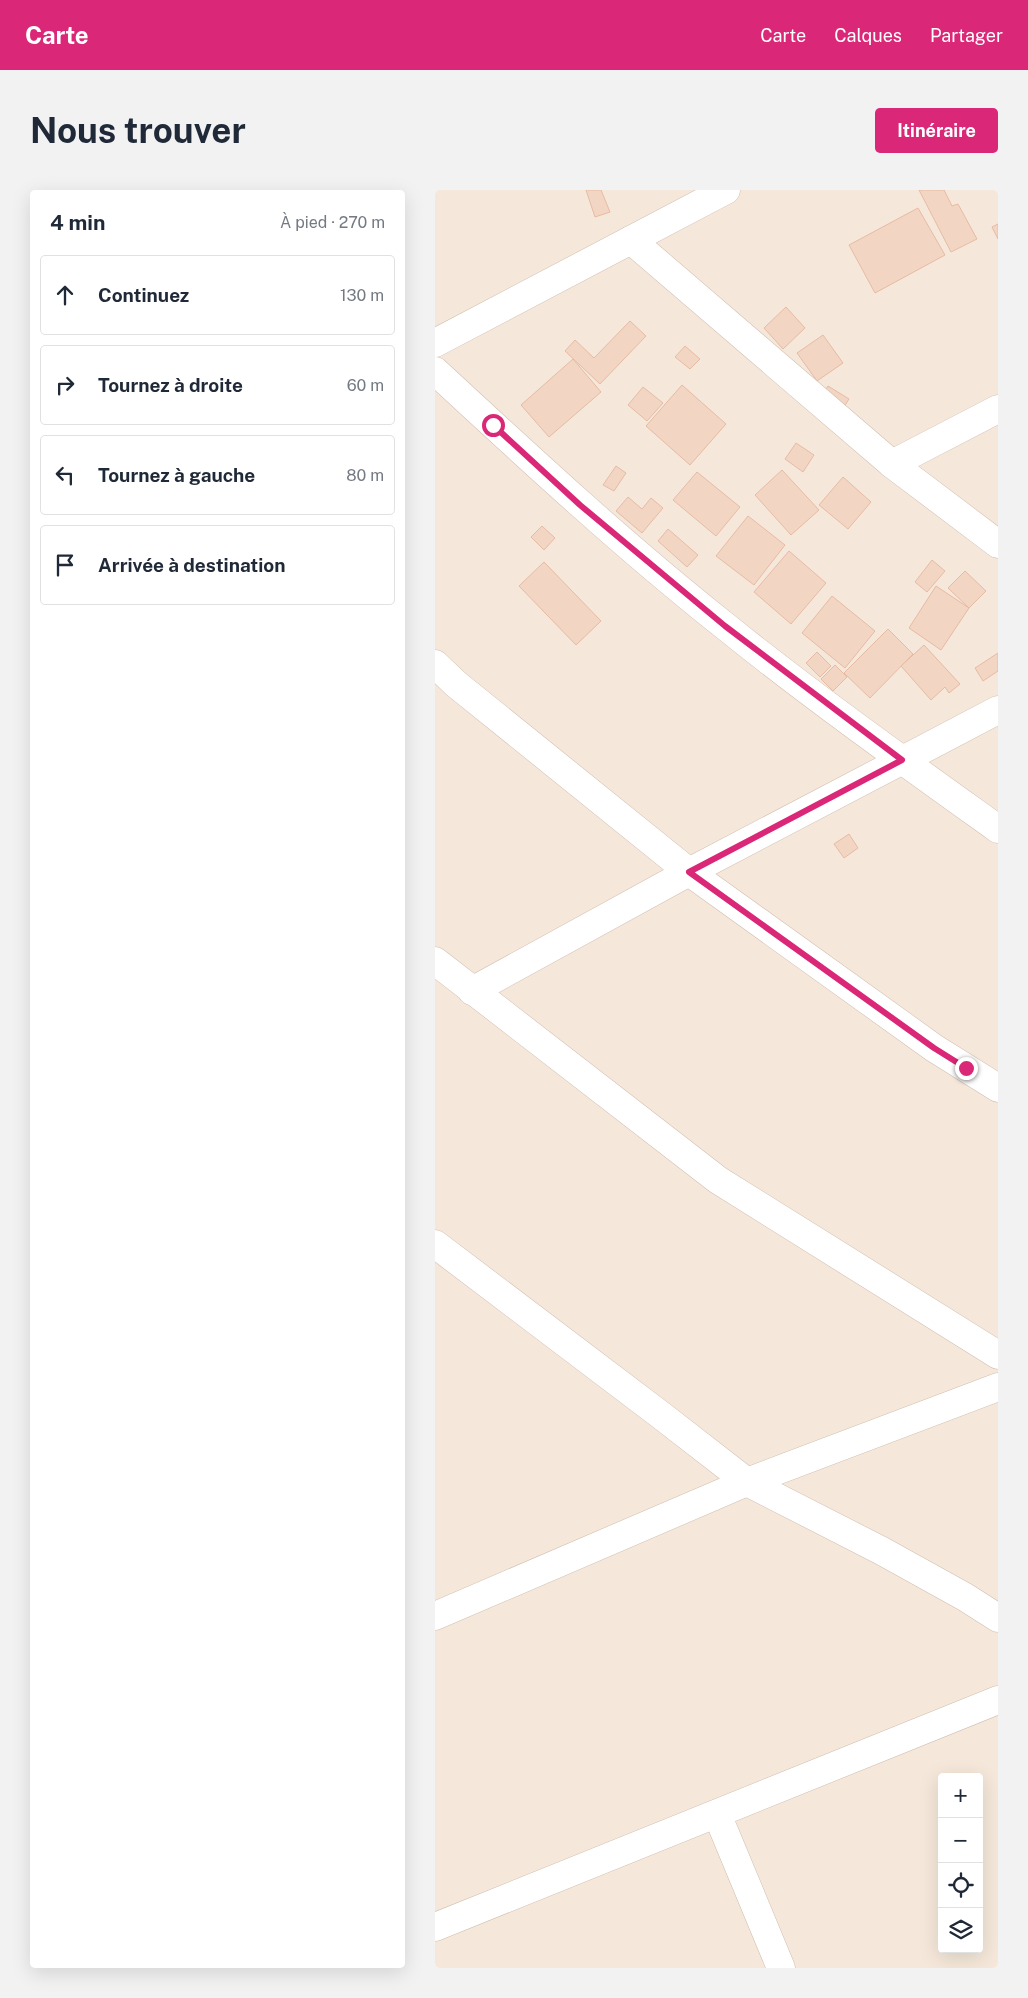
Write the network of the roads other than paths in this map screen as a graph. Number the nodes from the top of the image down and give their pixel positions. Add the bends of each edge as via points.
1 (726, 190) edge
2 (631, 240) junction
3 (435, 343) edge
4 (435, 371) edge
5 (998, 409) edge
6 (892, 464) junction
7 (998, 544) edge
8 (435, 664) edge
9 (998, 710) edge
10 (902, 760) junction
11 (998, 829) edge
12 (689, 872) junction
13 (435, 961) edge
14 (471, 991) junction
15 (998, 1088) edge
16 (435, 1244) edge
17 (998, 1355) edge
18 (998, 1387) edge
19 (747, 1482) junction
20 (442, 1605) edge
21 (998, 1618) edge
22 (998, 1700) edge
23 (717, 1814) junction
24 (435, 1927) edge
25 (781, 1968) edge

1 - 2 street
2 - 3 street
2 - 6 street
4 - 10 street via 580,505 654,568
5 - 6 street
6 - 7 street
8 - 12 street
9 - 10 street
10 - 11 street
10 - 12 street
12 - 14 street
12 - 15 street via 934,1048
13 - 14 street
14 - 17 street via 718,1180
16 - 19 street
18 - 19 street
19 - 20 street
19 - 21 street via 881,1551
22 - 23 street
23 - 24 street
23 - 25 street

